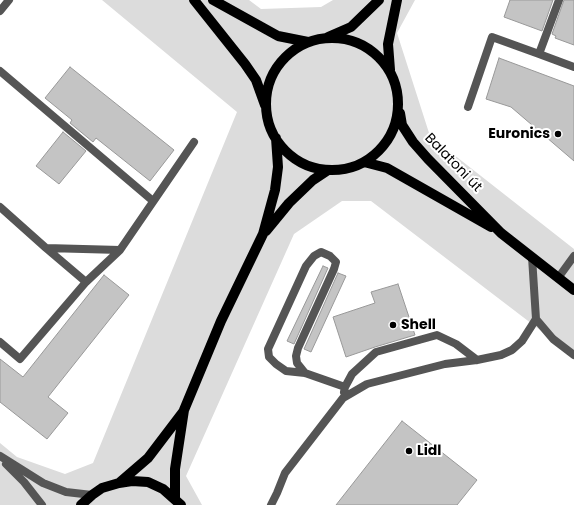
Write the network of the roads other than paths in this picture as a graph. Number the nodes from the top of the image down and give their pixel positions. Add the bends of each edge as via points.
1 (9, 0) edge
2 (194, 0) edge
3 (213, 0) edge
4 (379, 0) edge
5 (397, 0) edge
6 (559, 0) edge
7 (0, 11) edge
8 (324, 38) junction
9 (308, 42) junction
10 (539, 54) junction
11 (574, 67) edge
12 (0, 71) edge
13 (390, 72) junction
14 (398, 104) junction
15 (468, 107) dead end
16 (266, 109) junction
17 (276, 138) junction
18 (194, 142) dead end
19 (364, 162) junction
20 (328, 170) junction
21 (153, 201) junction
22 (0, 208) edge
23 (501, 233) junction
24 (263, 234) junction
25 (46, 248) junction
26 (120, 250) junction
27 (574, 256) edge
28 (532, 257) junction
29 (558, 278) junction
30 (86, 282) junction
31 (574, 290) edge
32 (536, 319) junction
33 (0, 342) edge
34 (574, 355) edge
35 (476, 360) junction
36 (304, 373) junction
37 (345, 387) junction
38 (343, 398) junction
39 (184, 410) junction
40 (0, 457) edge
41 (120, 483) junction
42 (92, 495) junction
43 (178, 502) edge
44 (42, 505) edge
45 (81, 505) edge
46 (271, 505) edge

1 - 7 lane
2 - 16 main road via 256,80
3 - 9 main road via 278,36
4 - 8 main road via 351,27
5 - 13 main road via 388,44
6 - 10 lane
8 - 9 main road
8 - 13 main road via 346,39 367,48
9 - 16 main road via 287,55 273,74 266,97
10 - 11 lane
10 - 15 lane via 492,37
12 - 21 lane
13 - 14 main road via 395,82
14 - 19 main road via 389,138
14 - 23 main road, Balatoni út via 402,126 413,142
16 - 17 main road
17 - 20 main road via 299,160 316,168
17 - 24 main road via 278,167 275,190
18 - 21 lane
19 - 20 main road
19 - 23 main road, Balatoni út via 387,168
20 - 24 main road via 313,180 289,203
21 - 26 lane
22 - 25 lane
23 - 28 main road, Balatoni út
24 - 39 main road via 221,321
25 - 26 lane
25 - 30 lane
26 - 30 lane
27 - 29 lane
28 - 29 main road, Balatoni út
28 - 32 lane
29 - 31 main road, Balatoni út
30 - 33 lane via 20,359
32 - 34 lane via 553,339
32 - 35 lane via 522,341 512,350
35 - 37 lane via 456,344 437,335 376,352 352,374
35 - 38 lane via 445,364 368,384
36 - 36 lane via 286,371 269,357 268,349 306,266 321,252 336,262 298,348 297,363
36 - 37 lane
37 - 38 lane
38 - 46 lane via 285,473
39 - 41 main road via 148,458
39 - 43 main road via 175,469
40 - 42 lane via 43,483 66,492
40 - 44 lane
41 - 42 main road via 102,488
41 - 43 main road via 148,482 163,489
42 - 45 main road

